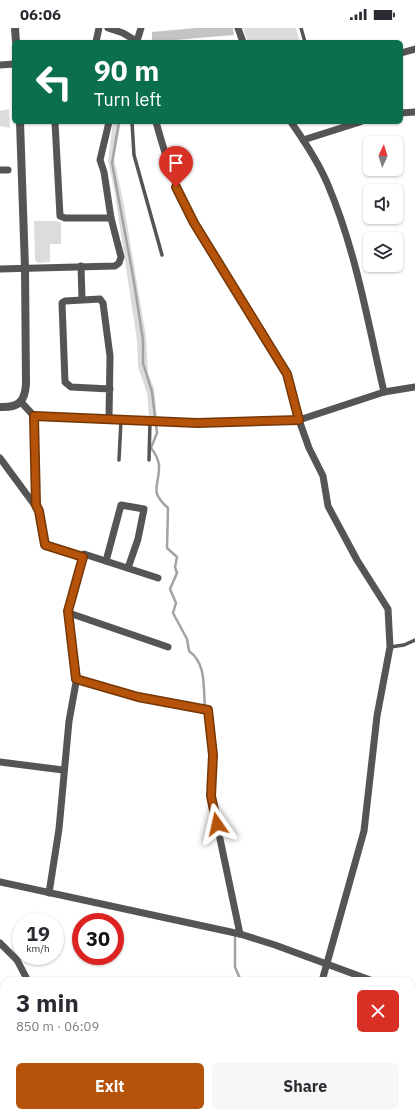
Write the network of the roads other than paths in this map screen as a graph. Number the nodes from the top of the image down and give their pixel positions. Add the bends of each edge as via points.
1 (15, 28) edge
2 (99, 28) edge
3 (108, 28) edge
4 (141, 28) edge
5 (238, 28) edge
6 (301, 28) edge
7 (16, 40) edge
8 (96, 40) edge
9 (135, 40) edge
10 (137, 40) edge
11 (243, 40) edge
12 (304, 40) edge
13 (415, 49) edge
14 (403, 52) edge
15 (12, 64) edge
16 (0, 65) edge
17 (415, 112) edge
18 (403, 113) edge
19 (20, 124) edge
20 (55, 124) edge
21 (108, 124) edge
22 (132, 124) edge
23 (157, 124) edge
24 (293, 124) edge
25 (354, 124) edge
26 (303, 140) junction
27 (111, 218) junction
28 (162, 255) dead end
29 (81, 266) junction
30 (26, 268) junction
31 (0, 269) edge
32 (82, 299) junction
33 (415, 387) edge
34 (110, 389) junction
35 (384, 392) junction
36 (21, 402) junction
37 (0, 407) edge
38 (34, 416) junction
39 (110, 419) junction
40 (121, 420) junction
41 (299, 420) junction
42 (150, 421) junction
43 (0, 458) edge
44 (119, 460) dead end
45 (149, 460) dead end
46 (36, 505) junction
47 (83, 557) junction
48 (106, 561) junction
49 (128, 568) junction
50 (158, 578) dead end
51 (69, 613) junction
52 (415, 640) edge
53 (168, 647) dead end
54 (390, 647) junction
55 (76, 679) junction
56 (0, 762) edge
57 (63, 770) junction
58 (0, 882) edge
59 (49, 893) junction
60 (240, 934) junction
61 (0, 943) edge
62 (327, 964) junction
63 (26, 977) edge
64 (323, 977) edge
65 (362, 977) edge

1 - 7 street
2 - 8 street
3 - 9 street
4 - 10 street
5 - 11 street
6 - 12 lane
13 - 14 street
15 - 16 street
17 - 18 street
19 - 30 street
20 - 27 street via 60,216
21 - 27 street via 100,156
22 - 28 lane via 134,155
23 - 41 street via 181,199 287,374
24 - 26 street
25 - 26 street
26 - 35 street via 328,184 340,218 358,280
27 - 29 street via 121,257 119,263 115,266
29 - 30 street
29 - 32 street
30 - 31 street
30 - 36 street via 26,384
32 - 34 street via 100,299 103,303 110,356
32 - 34 street via 62,303 64,382 71,387
33 - 35 street
34 - 39 street
35 - 41 street
36 - 37 street via 14,406
36 - 38 street
38 - 39 street
38 - 46 street
39 - 40 street
40 - 42 street
40 - 44 lane
41 - 42 street via 197,423
41 - 54 street via 323,476 328,506 357,560 388,609
42 - 45 lane
43 - 46 street
46 - 47 street via 45,545
47 - 48 street via 84,554
47 - 51 street
48 - 49 street
48 - 49 street via 121,505 144,509 138,539
49 - 50 street
51 - 53 street
51 - 55 street
52 - 54 lane
54 - 62 street via 377,716 364,831
55 - 57 street
55 - 60 street via 138,697 208,710 213,755 211,796
56 - 57 street
57 - 59 street via 59,829
58 - 59 street
59 - 60 street
60 - 62 street
61 - 63 street via 17,960
62 - 64 street
62 - 65 street

